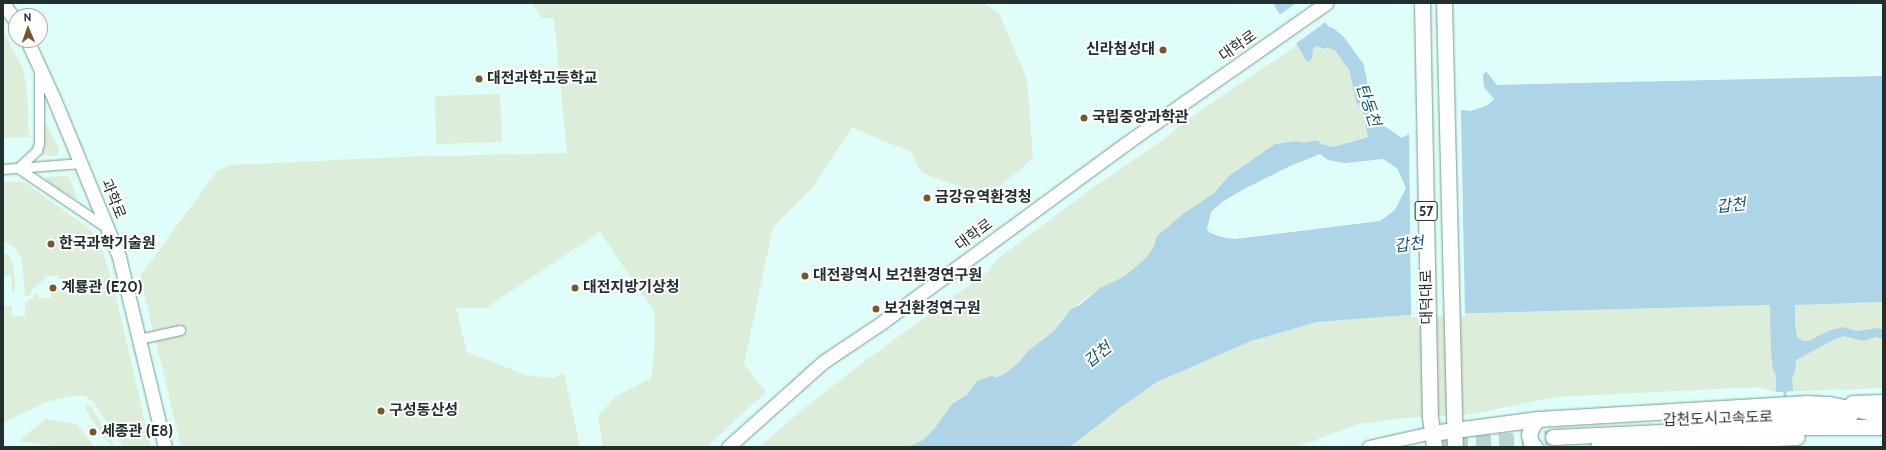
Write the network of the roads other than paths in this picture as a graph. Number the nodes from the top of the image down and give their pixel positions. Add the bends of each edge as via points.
1 (1326, 3) edge
2 (1422, 3) edge
3 (1444, 3) edge
4 (31, 48) edge
5 (39, 63) junction
6 (82, 163) junction
7 (18, 168) junction
8 (3, 169) edge
9 (108, 229) junction
10 (180, 330) dead end
11 (139, 339) junction
12 (1882, 414) edge
13 (1538, 419) junction
14 (1456, 423) junction
15 (1553, 431) tunnel mouth
16 (1883, 435) edge
17 (1433, 440) edge
18 (1786, 442) edge
19 (165, 447) edge
20 (728, 447) edge
21 (1369, 447) edge
22 (1455, 447) edge
23 (1535, 447) edge
24 (1598, 447) edge

1 - 20 main road, 대학로 via 1125,144 884,321 823,362
2 - 17 main road, 대덕대로 / 57 via 1430,417
3 - 14 main road, 대덕대로 / 57
4 - 5 main road, 과학로
5 - 6 main road, 과학로
5 - 7 street via 39,143 36,150
6 - 7 street
6 - 9 main road, 과학로
7 - 8 street
7 - 9 street
9 - 11 main road, 과학로 via 119,257
10 - 11 street
11 - 19 main road, 과학로
12 - 13 main road via 1829,404 1779,404
12 - 15 main road, 갑천도시고속도로
13 - 14 main road
13 - 23 main road via 1529,434
14 - 17 main road
14 - 22 main road, 대덕대로 / 57
16 - 18 main road
17 - 21 street
18 - 24 main road

